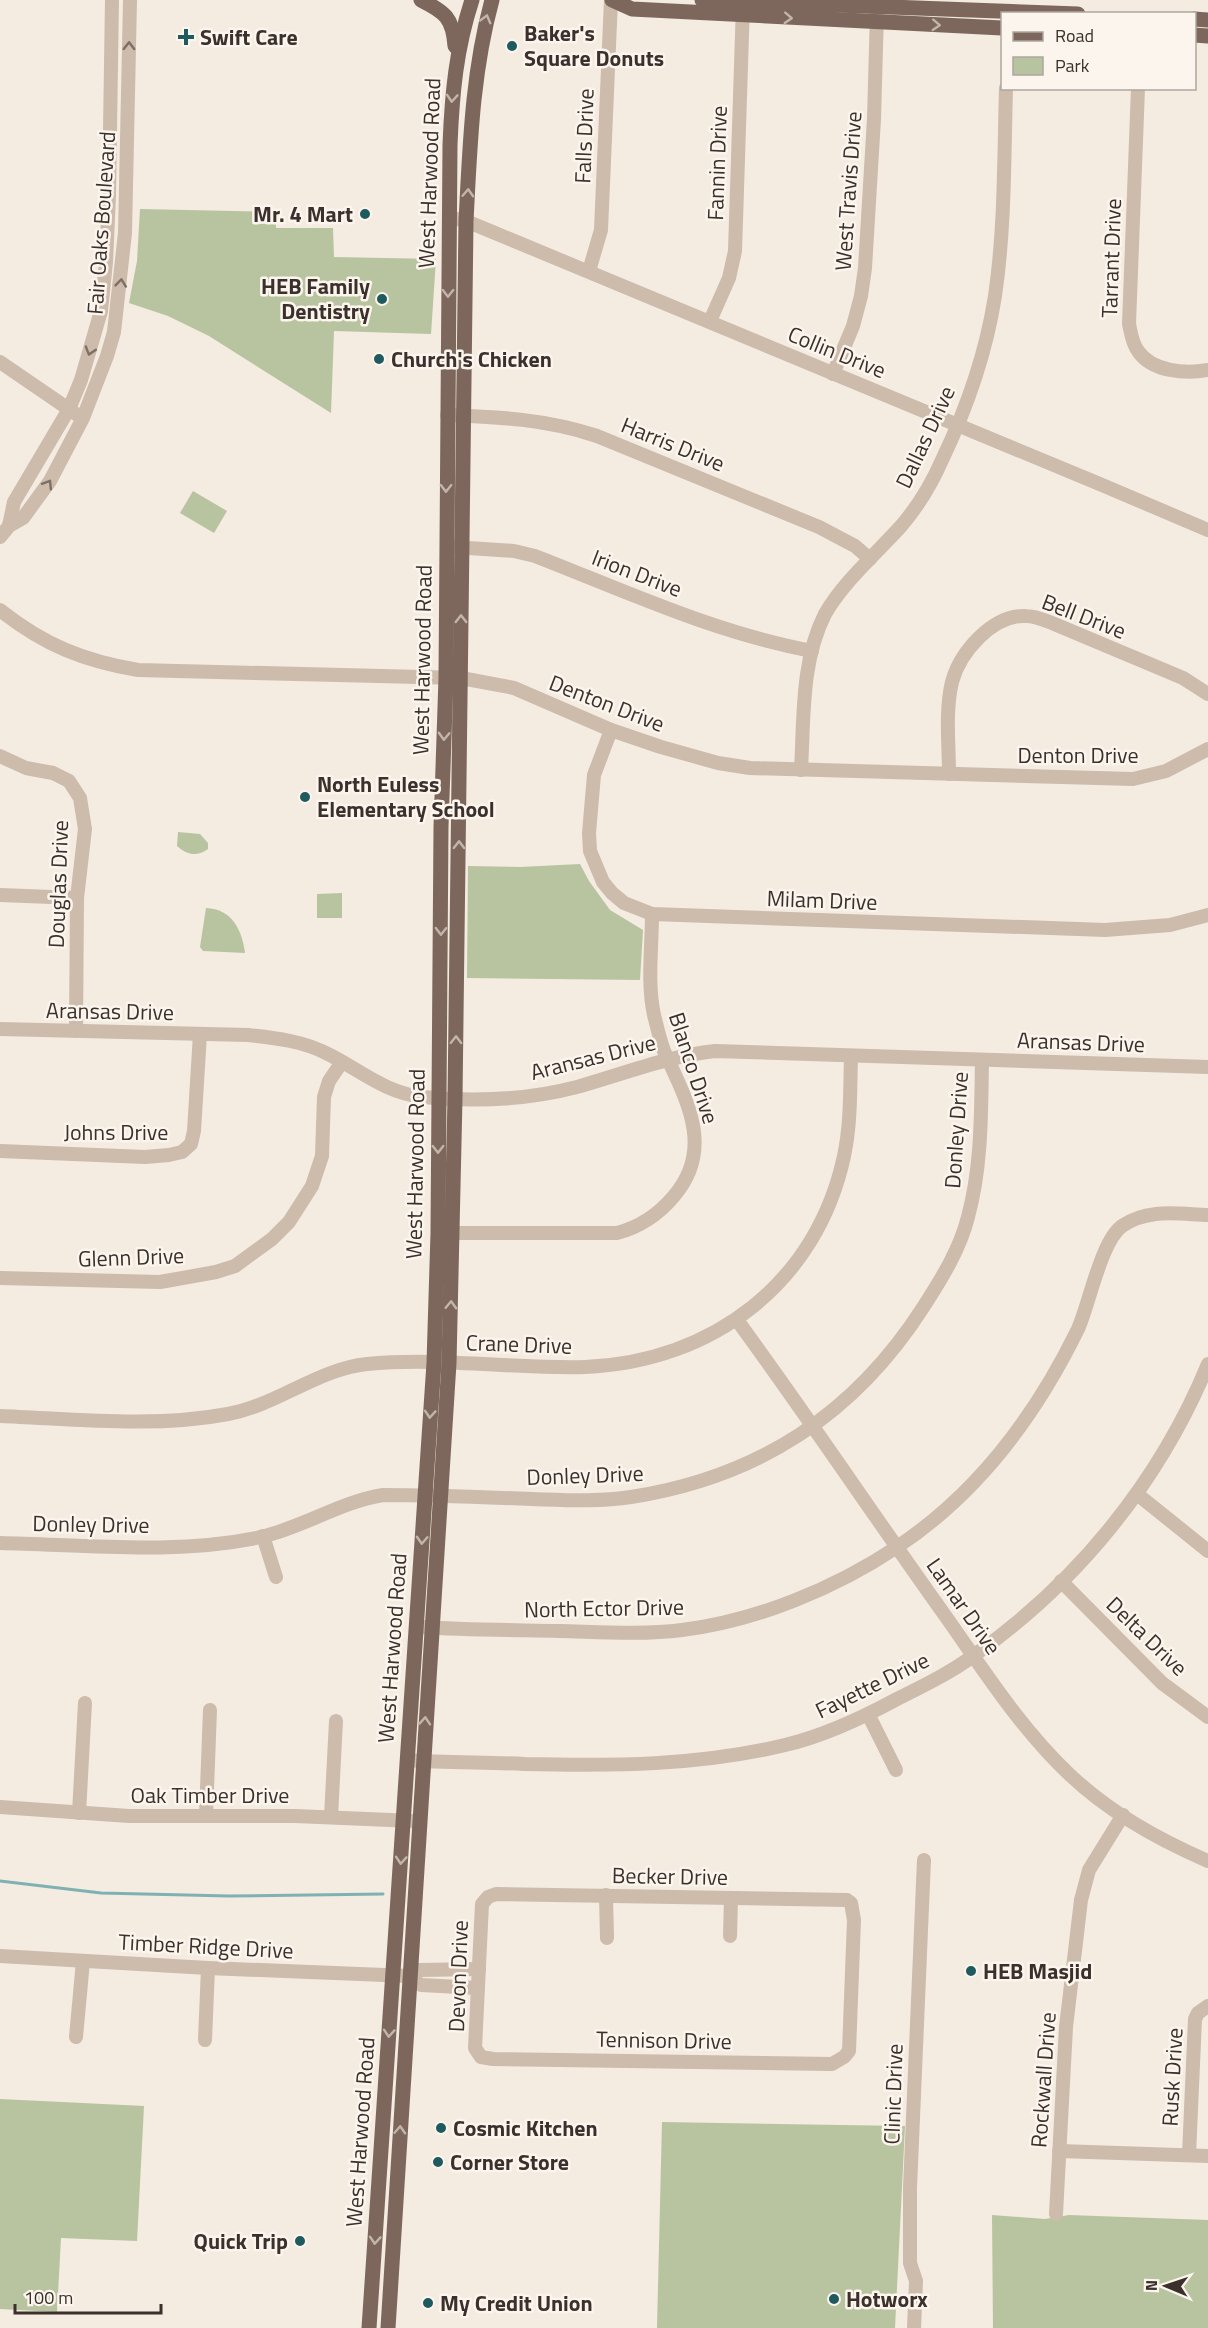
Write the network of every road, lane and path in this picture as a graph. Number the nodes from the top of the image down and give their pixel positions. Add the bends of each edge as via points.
1 (112, 0) edge
2 (130, 0) edge
3 (421, 0) edge
4 (472, 0) edge
5 (492, 0) edge
6 (611, 0) edge
7 (702, 0) edge
8 (743, 9) junction
9 (1001, 12) edge
10 (877, 14) junction
11 (1001, 28) edge
12 (456, 64) junction
13 (110, 75) junction
14 (129, 75) junction
15 (1006, 90) edge
16 (1138, 90) edge
17 (109, 196) junction
18 (126, 196) junction
19 (449, 217) junction
20 (466, 221) junction
21 (589, 271) junction
22 (101, 310) junction
23 (117, 314) junction
24 (710, 321) junction
25 (0, 362) edge
26 (1208, 370) edge
27 (833, 374) junction
28 (69, 409) junction
29 (447, 415) junction
30 (464, 416) junction
31 (83, 418) junction
32 (959, 424) junction
33 (3, 528) edge
34 (1208, 530) edge
35 (445, 547) junction
36 (462, 547) junction
37 (870, 559) junction
38 (0, 610) edge
39 (812, 651) junction
40 (453, 678) junction
41 (1208, 694) edge
42 (611, 730) junction
43 (1208, 749) edge
44 (0, 756) edge
45 (801, 770) junction
46 (949, 774) junction
47 (442, 801) junction
48 (459, 801) junction
49 (0, 895) edge
50 (77, 898) junction
51 (652, 914) junction
52 (1208, 915) edge
53 (0, 1029) edge
54 (76, 1031) junction
55 (200, 1034) junction
56 (851, 1056) junction
57 (670, 1060) junction
58 (982, 1060) junction
59 (342, 1062) junction
60 (1208, 1067) edge
61 (438, 1098) junction
62 (455, 1098) junction
63 (0, 1151) edge
64 (1208, 1215) edge
65 (445, 1233) junction
66 (0, 1278) edge
67 (737, 1320) junction
68 (441, 1363) junction
69 (1208, 1364) edge
70 (0, 1416) edge
71 (813, 1425) junction
72 (1137, 1494) junction
73 (424, 1495) junction
74 (440, 1496) junction
75 (263, 1536) junction
76 (0, 1543) edge
77 (896, 1547) junction
78 (1208, 1551) edge
79 (276, 1576) dead end
80 (1060, 1581) junction
81 (425, 1628) junction
82 (974, 1656) junction
83 (85, 1703) dead end
84 (210, 1710) dead end
85 (868, 1714) junction
86 (1208, 1717) edge
87 (336, 1721) dead end
88 (415, 1760) junction
89 (896, 1770) dead end
90 (0, 1807) edge
91 (79, 1813) junction
92 (206, 1815) junction
93 (1123, 1815) junction
94 (330, 1817) junction
95 (403, 1820) junction
96 (419, 1821) junction
97 (924, 1860) dead end
98 (1208, 1861) edge
99 (606, 1896) junction
100 (488, 1897) joint
101 (731, 1898) junction
102 (730, 1936) dead end
103 (607, 1938) dead end
104 (0, 1956) edge
105 (83, 1961) junction
106 (207, 1968) junction
107 (479, 1969) junction
108 (393, 1974) junction
109 (409, 1976) junction
110 (478, 1988) junction
111 (1208, 2006) edge
112 (76, 2037) dead end
113 (205, 2040) dead end
114 (481, 2057) joint
115 (844, 2057) joint
116 (1059, 2151) junction
117 (1189, 2155) junction
118 (1208, 2156) edge
119 (379, 2185) junction
120 (396, 2188) junction
121 (1056, 2214) dead end
122 (369, 2328) edge
123 (388, 2328) edge
124 (914, 2328) edge

1 - 13 street, Fair Oaks Boulevard
14 -> 2 street, Fair Oaks Boulevard
3 - 12 main road via 445,13 450,21
4 - 12 main road, West Harwood Road
20 -> 5 main road, West Harwood Road via 474,87
6 - 8 main road via 632,9
6 - 21 street, Falls Drive via 602,230
7 - 8 main road
8 - 10 main road
8 - 24 street, Fannin Drive via 735,251 729,278
9 - 10 main road
10 -> 11 main road
10 - 27 street, West Travis Drive via 864,278 853,326
12 -> 19 main road, West Harwood Road
13 - 14 street
13 - 17 street, Fair Oaks Boulevard
14 - 18 street, Fair Oaks Boulevard
15 - 32 street, Dallas Drive via 1002,213 994,298 976,376
16 - 26 street, Tarrant Drive via 1129,324 1133,341 1139,353 1161,367 1187,373
17 - 18 street
17 - 22 street, Fair Oaks Boulevard
23 -> 18 street, Fair Oaks Boulevard
19 - 20 street, Collin Drive
19 -> 29 main road, West Harwood Road
20 - 21 street, Collin Drive
20 - 30 main road, West Harwood Road
21 - 24 street, Collin Drive
22 - 23 street
22 -> 28 street, Fair Oaks Boulevard
23 - 31 street, Fair Oaks Boulevard via 107,356
24 - 27 street, Collin Drive
25 - 28 street
27 - 32 street, Collin Drive
28 - 31 street
28 - 33 street, Fair Oaks Boulevard via 14,501
29 - 30 street, Harris Drive
29 -> 35 main road, West Harwood Road
30 - 36 main road, West Harwood Road
30 - 37 street, Harris Drive via 514,417 597,436 819,527 855,546
33 -> 31 street, Fair Oaks Boulevard via 24,518 37,501
32 - 34 street, Collin Drive
32 - 37 street, Dallas Drive via 914,509
35 - 36 street, Irion Drive
35 - 40 main road, West Harwood Road
36 - 39 street, Irion Drive via 535,556 726,630
40 -> 36 main road, West Harwood Road
37 - 39 street, Dallas Drive via 825,615
38 - 40 street, Denton Drive via 63,650 100,663 138,670
39 - 45 street, Dallas Drive via 808,661
40 - 42 street, Denton Drive via 514,688
40 -> 47 main road, West Harwood Road
40 - 48 main road, West Harwood Road
41 - 46 street, Bell Drive via 1183,678 1052,623 1036,617 1014,617 992,627 970,648 952,681
42 - 45 street, Denton Drive via 718,763
42 - 51 street, Milam Drive via 594,775 590,851 612,893 624,903
43 - 46 street, Denton Drive via 1166,771 1133,779
44 - 50 street, Douglas Drive via 69,781 80,798 85,829
45 - 46 street, Denton Drive
47 - 48 main road
47 -> 61 main road, West Harwood Road
62 -> 48 main road, West Harwood Road
49 - 50 street
50 - 54 street, Douglas Drive
51 - 52 street, Milam Drive via 1105,930 1170,925
51 - 57 street, Blanco Drive via 651,989 654,1013
53 - 54 street, Aransas Drive
54 - 55 street, Aransas Drive
55 - 59 street, Aransas Drive via 286,1040
55 - 63 street, Johns Drive via 194,1131 191,1144 182,1152 145,1157
56 - 57 street, Aransas Drive via 715,1051
56 - 58 street, Aransas Drive
56 - 67 street, Crane Drive via 845,1154 828,1206 816,1232 785,1275
57 - 62 street, Aransas Drive via 555,1092 500,1099
57 - 65 street, Blanco Drive via 694,1122 694,1153 683,1184 653,1217 617,1233
58 - 60 street, Aransas Drive
58 - 71 street, Donley Drive via 978,1172 968,1219 955,1252 891,1353 836,1410
59 - 61 street, Aransas Drive via 392,1090
59 - 66 street, Glenn Drive via 324,1097 322,1156 312,1186 281,1231 235,1266 160,1282
61 - 62 street, Aransas Drive
61 -> 65 main road, West Harwood Road
62 - 65 main road, West Harwood Road
64 - 77 street, North Ector Drive via 1144,1215 1114,1234 1079,1327 1015,1435 962,1494
65 - 68 main road, West Harwood Road
67 - 68 street, Crane Drive via 680,1350 636,1362 584,1367
67 - 71 street, Lamar Drive
68 - 70 street, Crane Drive via 347,1367 229,1414 167,1420
68 -> 73 main road, West Harwood Road
68 - 74 main road, West Harwood Road
69 - 72 street, Fayette Drive via 1169,1445
71 - 74 street, Donley Drive via 797,1438 735,1470 629,1498
71 - 77 street, Lamar Drive
72 - 78 street
72 - 80 street, Fayette Drive via 1106,1534
73 - 74 street, Donley Drive
73 - 75 street, Donley Drive via 365,1498 302,1525
73 -> 81 main road, West Harwood Road
74 - 81 main road, West Harwood Road
75 - 76 street, Donley Drive via 200,1547
75 - 79 street
77 - 81 street, North Ector Drive via 825,1587 782,1605 684,1630
77 - 82 street, Lamar Drive
80 - 82 street, Fayette Drive
80 - 86 street, Delta Drive via 1162,1683
81 - 88 main road, West Harwood Road
82 - 85 street, Fayette Drive
82 - 93 street, Lamar Drive via 1022,1723 1068,1774
83 - 91 street
84 - 92 street
85 - 88 street, Fayette Drive via 788,1745 673,1762 605,1766
85 - 89 street
87 - 94 street
88 - 95 main road, West Harwood Road
88 - 96 main road, West Harwood Road
90 - 91 street, Oak Timber Drive
91 - 92 street, Oak Timber Drive
92 - 94 street, Oak Timber Drive
93 - 98 street, Lamar Drive via 1157,1837
93 - 116 street, Rockwall Drive via 1089,1870 1081,1900 1066,2027
94 - 95 street, Oak Timber Drive
95 - 96 street, Oak Timber Drive
95 -> 108 main road, West Harwood Road
96 - 109 main road, West Harwood Road
97 - 124 street, Clinic Drive via 910,2188 910,2263 916,2281
99 - 100 street, Becker Drive
99 - 101 street, Becker Drive
99 - 103 street
100 - 107 street, Devon Drive via 482,1904
101 - 102 street
101 - 115 street, Becker Drive via 852,1903 850,2042
104 - 105 street, Timber Ridge Drive
105 - 106 street, Timber Ridge Drive
105 - 112 street
106 - 108 street, Timber Ridge Drive
106 - 113 street
107 - 109 street via 419,1970
107 - 110 street, Devon Drive
108 - 109 street, Timber Ridge Drive
108 -> 119 main road, West Harwood Road
109 - 110 street via 421,1985
120 -> 109 main road, West Harwood Road
110 - 114 street, Devon Drive via 476,2048
111 - 117 street, Rusk Drive via 1195,2019
114 - 115 street, Tennison Drive via 822,2064
116 - 117 street
116 - 121 street, Rockwall Drive
117 - 118 street
119 - 120 main road
119 -> 122 main road, West Harwood Road
120 - 123 main road, West Harwood Road

